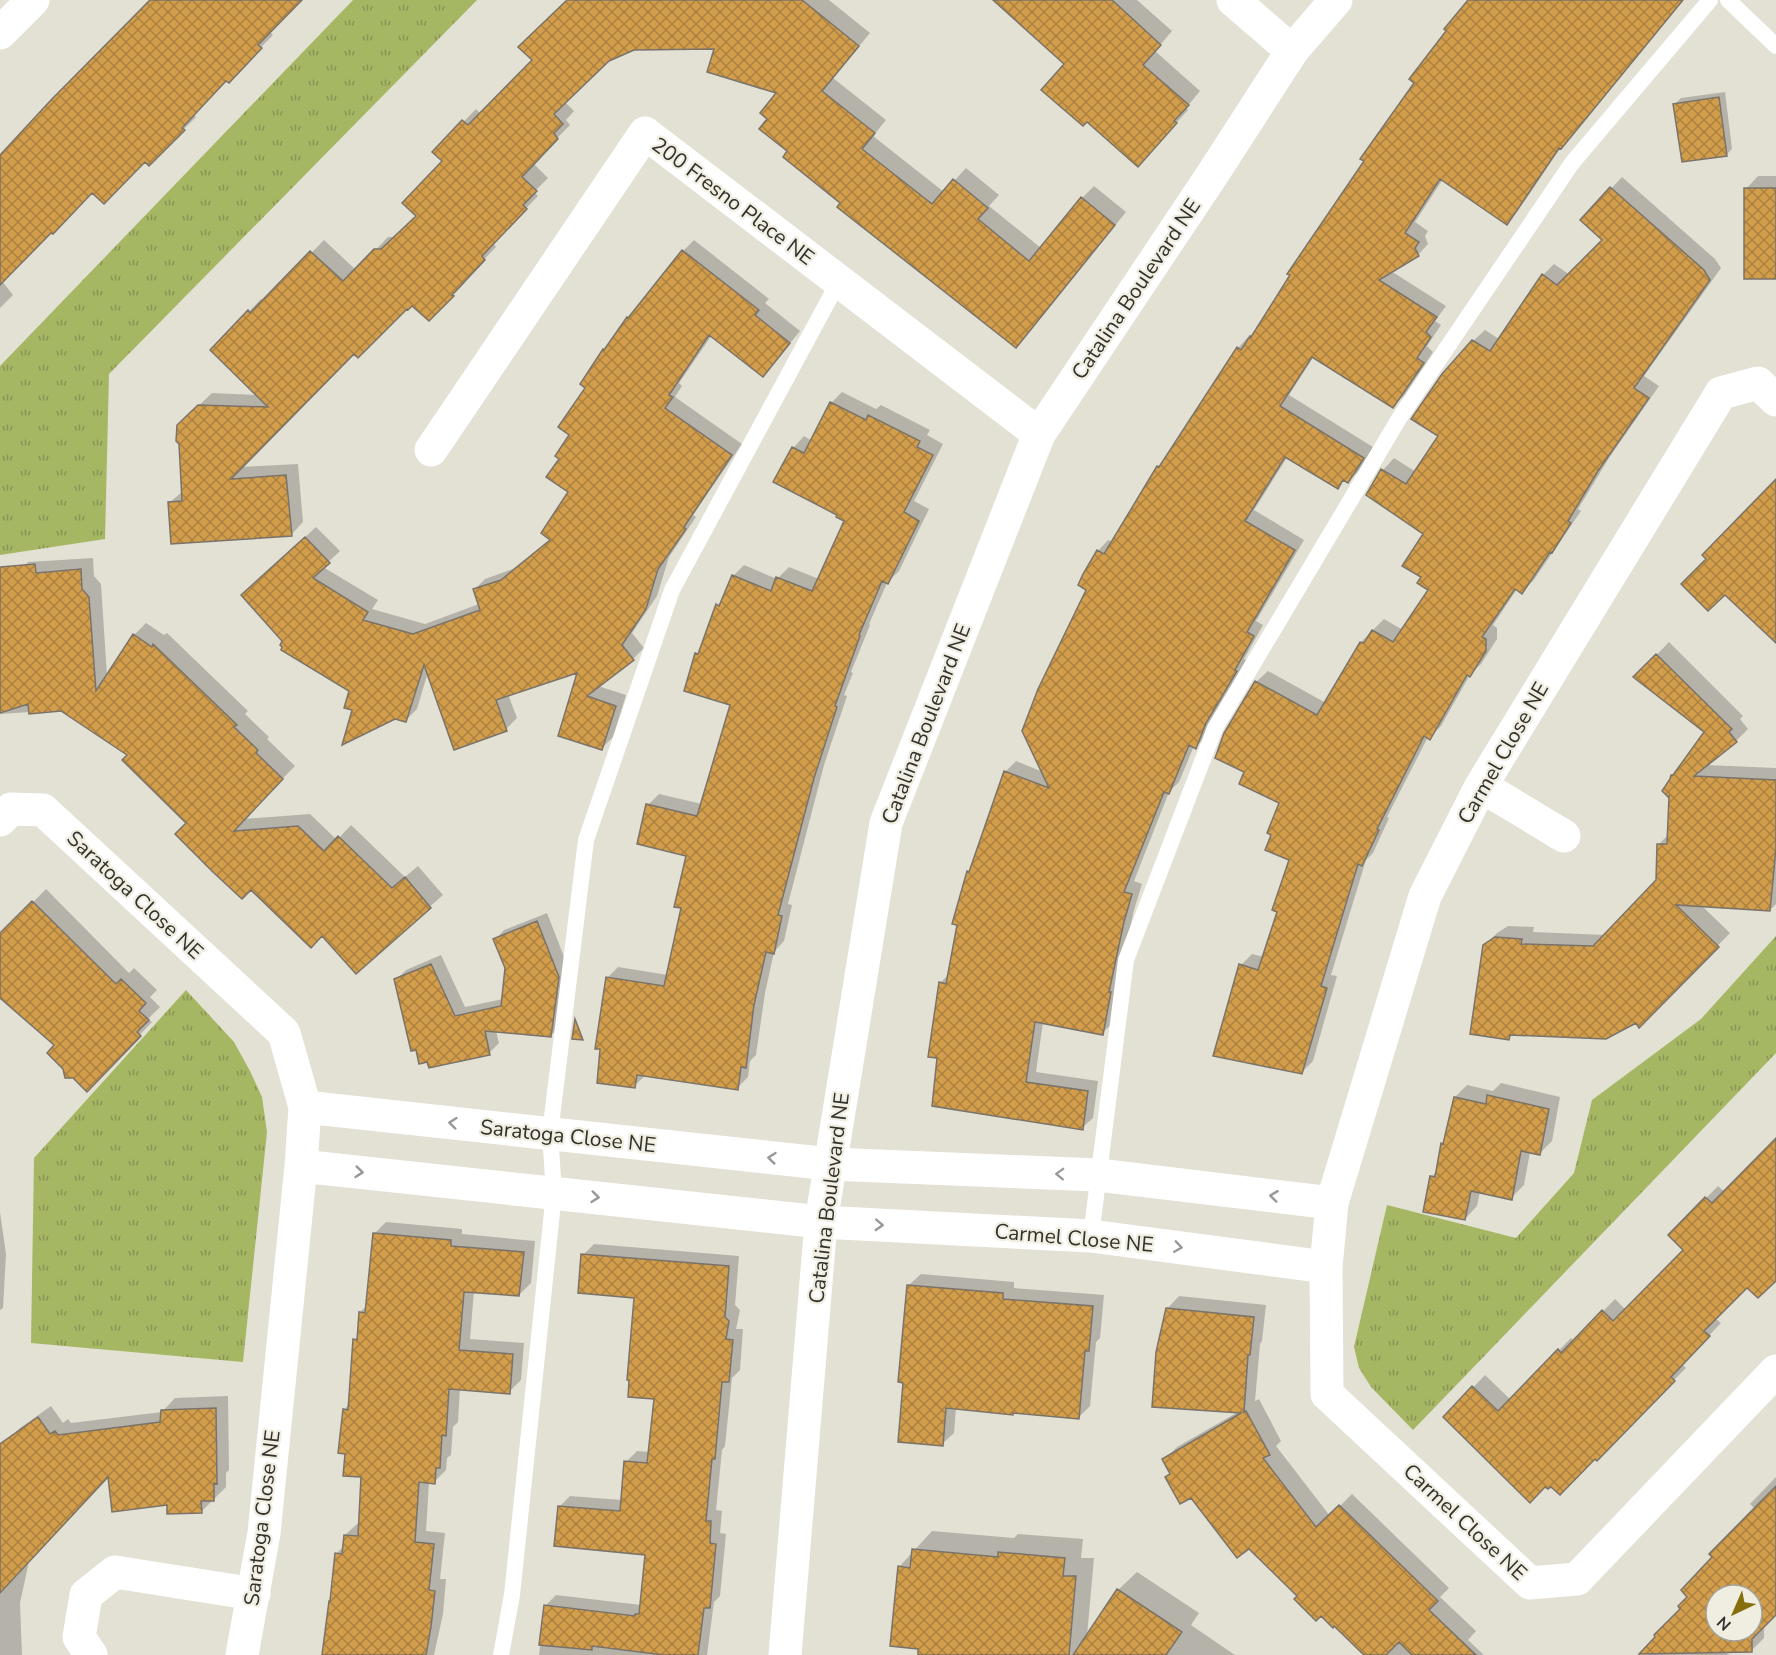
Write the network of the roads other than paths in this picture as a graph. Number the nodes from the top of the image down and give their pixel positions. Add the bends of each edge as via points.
1 (1233, 0) edge
2 (1336, 0) edge
3 (1710, 0) edge
4 (1728, 0) edge
5 (1776, 46) edge
6 (1292, 51) junction
7 (839, 281) junction
8 (1776, 400) edge
9 (1039, 434) junction
10 (432, 450) dead end
11 (1481, 786) junction
12 (0, 820) edge
13 (1564, 836) dead end
14 (305, 1107) junction
15 (549, 1134) junction
16 (830, 1164) junction
17 (301, 1166) junction
18 (1098, 1175) junction
19 (554, 1193) junction
20 (1332, 1203) junction
21 (821, 1222) junction
22 (1091, 1236) junction
23 (1326, 1267) junction
24 (1776, 1371) edge
25 (254, 1594) junction
26 (92, 1655) edge
27 (242, 1655) edge
28 (501, 1655) edge
29 (785, 1655) edge

1 - 6 street
2 - 6 street, Catalina Boulevard NE
3 - 18 lane via 1565,173 1400,417 1215,728 1126,960
4 - 5 lane
6 - 9 street, Catalina Boulevard NE
7 - 9 street, 200 Fresno Place NE
7 - 10 street, 200 Fresno Place NE via 645,133
7 - 15 lane via 672,590 586,840
8 - 11 street, Carmel Close NE via 1758,383 1721,393
9 - 16 street, Catalina Boulevard NE via 886,823
11 - 13 street
11 - 20 street, Carmel Close NE via 1425,896
12 - 14 street, Saratoga Close NE via 11,809 43,810 284,1033
15 -> 14 street, Saratoga Close NE
14 - 17 street, Saratoga Close NE
16 -> 15 street, Saratoga Close NE
15 - 19 lane
18 -> 16 street
16 - 21 street, Catalina Boulevard NE
17 -> 19 street
17 - 25 street, Saratoga Close NE via 264,1533
20 -> 18 street
18 - 22 lane
19 -> 21 street
19 - 28 lane via 512,1595
20 - 23 street, Carmel Close NE
21 -> 22 street, Carmel Close NE
21 - 29 street, Catalina Boulevard NE
22 -> 23 street, Carmel Close NE
23 - 24 street, Carmel Close NE via 1327,1394 1530,1583 1577,1579
25 - 26 street via 115,1572 86,1595 79,1637
25 - 27 street, Saratoga Close NE

